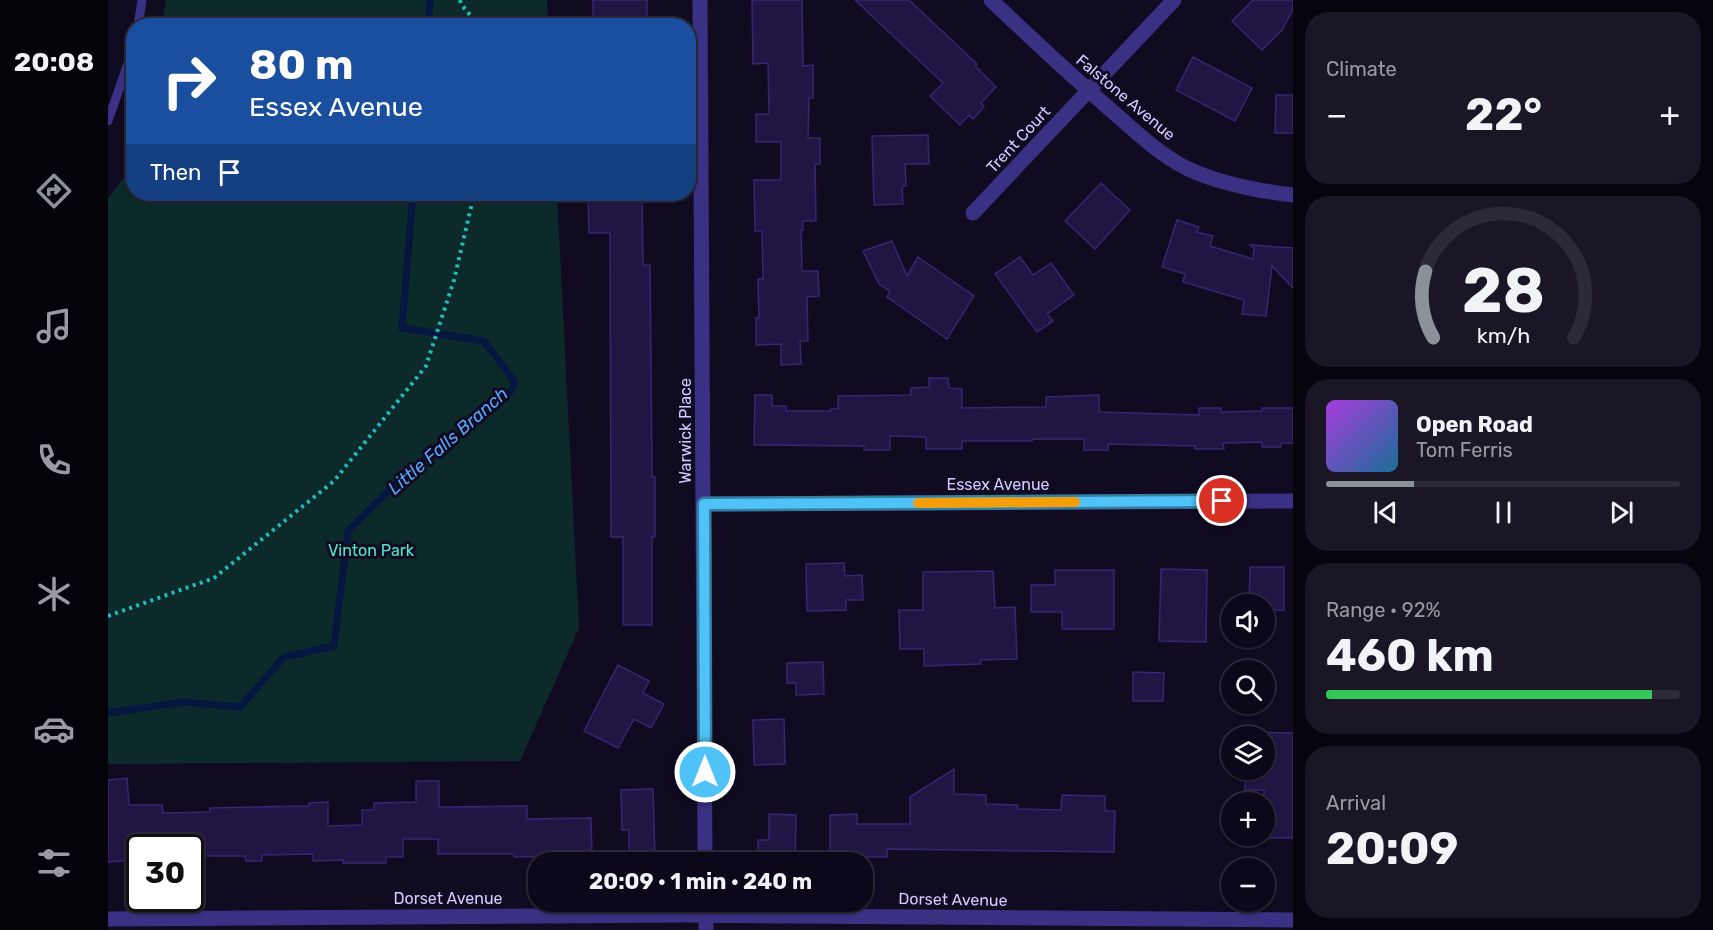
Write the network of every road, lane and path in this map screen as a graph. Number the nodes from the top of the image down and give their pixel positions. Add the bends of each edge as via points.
1 (142, 0) edge
2 (460, 0) edge
3 (700, 0) edge
4 (991, 0) edge
5 (1174, 0) edge
6 (139, 18) edge
7 (473, 18) edge
8 (126, 69) edge
9 (1088, 91) junction
10 (108, 121) edge
11 (1293, 195) edge
12 (472, 201) edge
13 (973, 213) dead end
14 (1293, 501) edge
15 (704, 504) junction
16 (108, 616) edge
17 (705, 852) edge
18 (706, 916) edge
19 (108, 919) edge
20 (1293, 920) edge
21 (269, 924) edge

1 - 6 lane
2 - 7 path
3 - 15 street, Warwick Place
4 - 9 street, Falstone Avenue
5 - 9 street, Trent Court
8 - 10 lane
9 - 11 street, Falstone Avenue via 1161,152 1193,171 1264,192
9 - 13 street, Trent Court
12 - 16 path via 454,280 426,366 334,481 213,578
14 - 15 street, Essex Avenue
15 - 17 street, Warwick Place
18 - 20 street, Dorset Avenue
18 - 21 street, Dorset Avenue
19 - 21 street, Dorset Avenue

